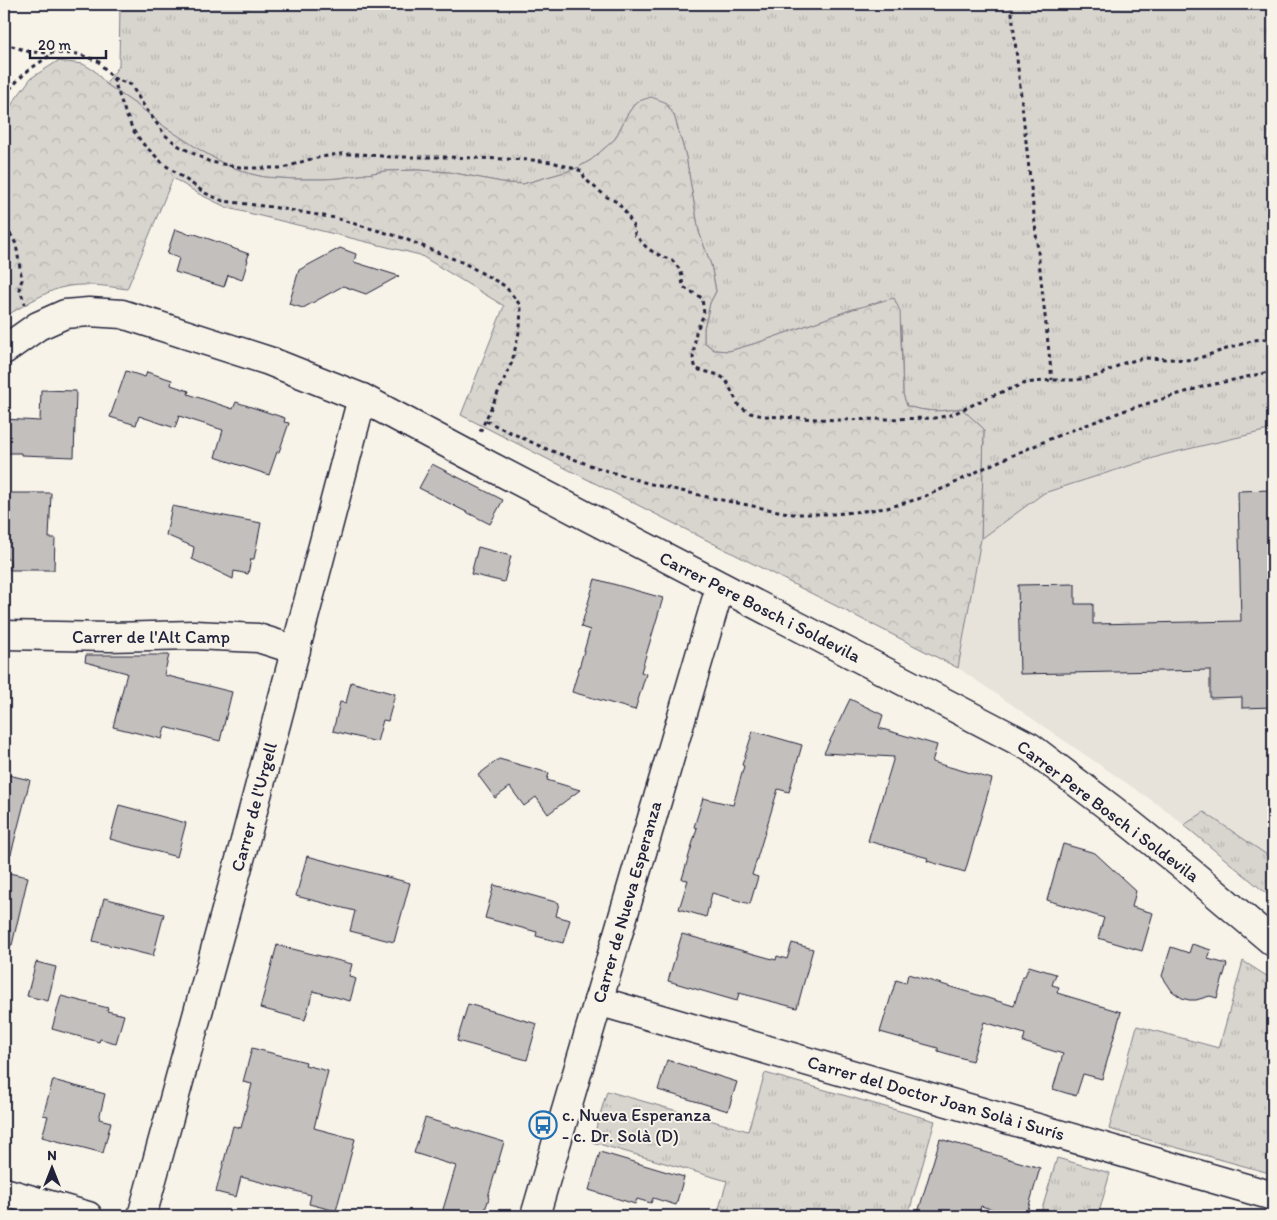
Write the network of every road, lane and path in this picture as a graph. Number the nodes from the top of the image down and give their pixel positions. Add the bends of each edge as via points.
1 (1011, 4) edge
2 (4, 42) edge
3 (52, 53) junction
4 (113, 78) junction
5 (4, 95) edge
6 (4, 228) edge
7 (38, 326) junction
8 (1273, 338) edge
9 (4, 350) edge
10 (1273, 371) edge
11 (1052, 380) junction
12 (362, 398) junction
13 (486, 421) junction
14 (469, 455) junction
15 (720, 587) junction
16 (4, 635) edge
17 (296, 650) junction
18 (1273, 942) edge
19 (598, 1001) junction
20 (4, 1192) edge
21 (1273, 1196) edge
22 (88, 1216) edge
23 (142, 1216) edge
24 (535, 1216) edge

1 - 11 path
2 - 3 path via 30,52
3 - 4 path via 78,54 98,61
3 - 5 path via 26,72
4 - 11 path via 131,85 166,135 210,162 246,168 284,168 338,154 360,154 532,160 582,171 585,179 617,202 627,214 635,235 648,249 672,260 681,271 683,287 702,298 704,314 696,332 693,358 696,369 726,380 739,406 750,413 837,420 935,418 951,415 1026,383
4 - 13 path via 133,130 144,146 205,193 223,201 335,218 400,237 464,263 505,286 521,306 520,328 512,362
6 - 7 path via 16,244 22,280 19,287
7 - 9 street, Carrer Pere Bosch i Soldevila
7 - 12 street, Carrer Pere Bosch i Soldevila via 65,314 122,314 269,361
8 - 11 path via 1254,340 1194,360 1144,358 1097,376
10 - 13 path via 1202,387 1126,410 1057,436 918,499 886,508 834,514 793,514 647,483 544,448
12 - 14 street, Carrer Pere Bosch i Soldevila
12 - 17 street, Carrer de l'Urgell
13 - 14 path
14 - 15 street, Carrer Pere Bosch i Soldevila
15 - 18 street, Carrer Pere Bosch i Soldevila via 1030,747 1174,859
15 - 19 street, Carrer de Nueva Esperanza
16 - 17 street, Carrer de l'Alt Camp via 258,638
17 - 23 street, Carrer de l'Urgell
19 - 21 street, Carrer del Doctor Joan Solà i Surís
19 - 24 street, Carrer de Nueva Esperanza
20 - 22 street

